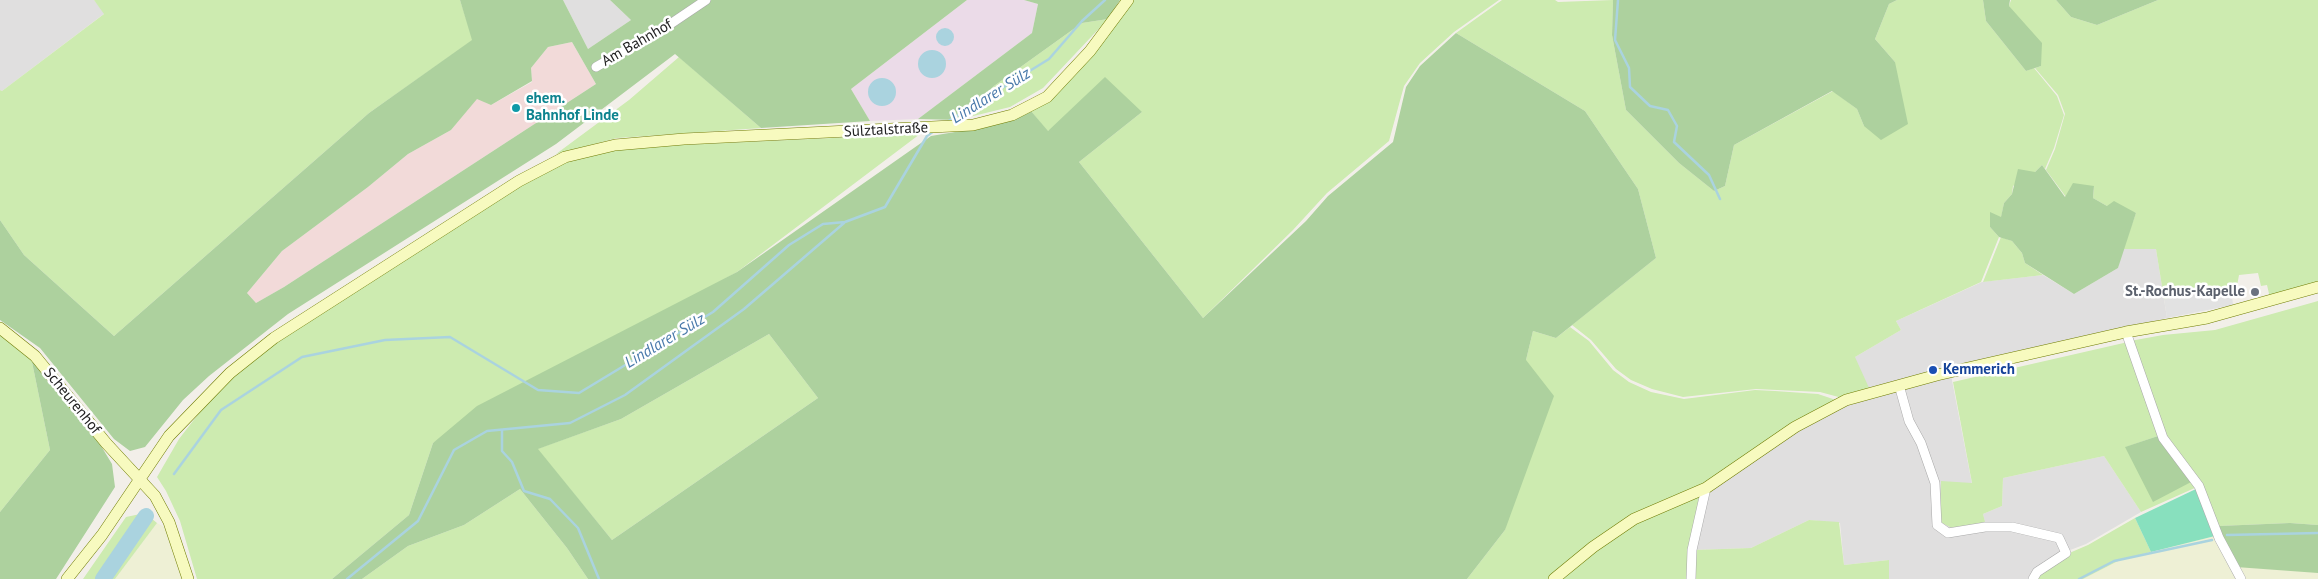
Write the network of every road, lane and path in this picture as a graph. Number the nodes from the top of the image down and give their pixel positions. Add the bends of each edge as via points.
1 (1128, 0) edge
2 (703, 1) edge
3 (596, 67) dead end
4 (2318, 287) edge
5 (0, 328) edge
6 (2126, 332) junction
7 (1899, 385) junction
8 (140, 480) junction
9 (1706, 488) junction
10 (67, 579) edge
11 (188, 579) edge
12 (1554, 579) edge
13 (1691, 579) edge
14 (2033, 579) edge
15 (2241, 579) edge

1 - 8 main road, Sülztalstraße via 1090,51 1047,97 1012,115 952,126 615,144 565,157 519,181 274,338 196,406 169,436
2 - 3 street, Am Bahnhof via 663,29
4 - 6 main road via 2207,318
5 - 8 main road, Scheurenhof via 35,356
6 - 7 main road
6 - 15 street via 2163,438 2199,486 2219,538
7 - 9 main road via 1846,400 1820,412
7 - 14 street via 1909,421 1936,483 1937,526 1948,532 2012,527 2059,538 2066,553 2037,572
8 - 10 main road, Sülztalstraße
8 - 11 main road, Scheurenhof via 155,496 169,522
9 - 12 main road via 1634,519
9 - 13 street via 1692,550

